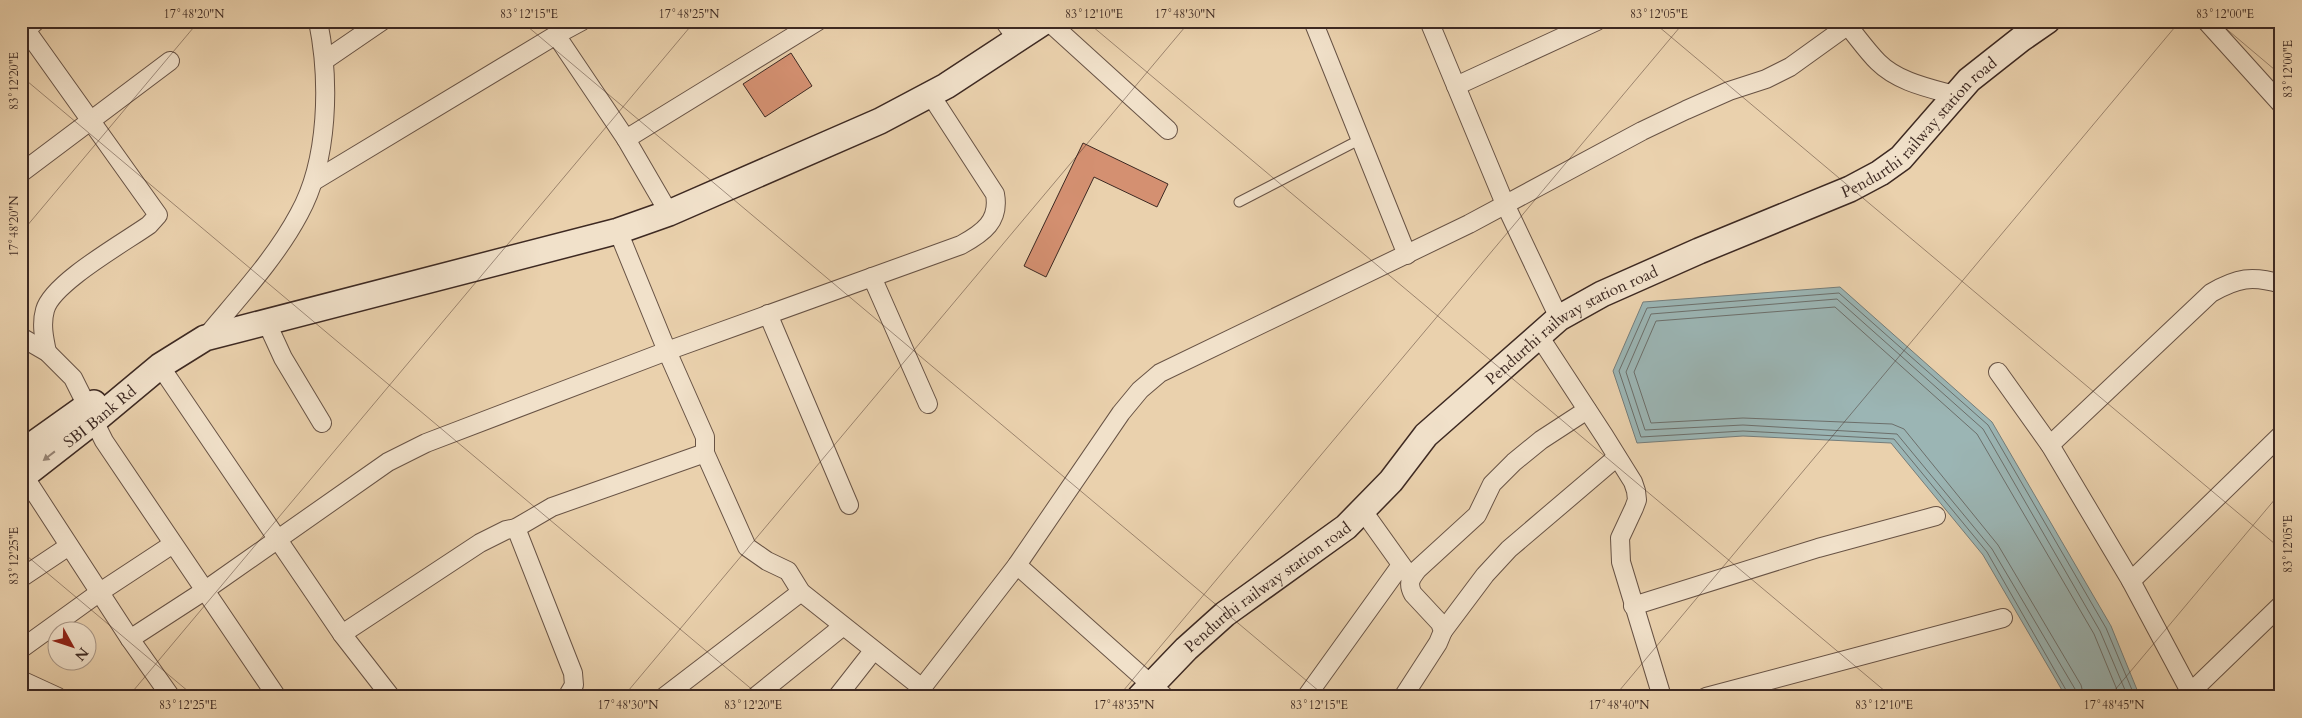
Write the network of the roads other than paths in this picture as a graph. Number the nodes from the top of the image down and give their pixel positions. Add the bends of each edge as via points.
1 (318, 21) edge
2 (382, 21) edge
3 (582, 21) edge
4 (818, 21) edge
5 (1046, 21) edge
6 (1313, 21) edge
7 (1428, 21) edge
8 (1597, 21) edge
9 (2047, 21) edge
10 (2206, 21) edge
11 (1851, 24) edge
12 (26, 27) edge
13 (1010, 30) edge
14 (556, 36) junction
15 (325, 60) junction
16 (170, 61) dead end
17 (1456, 86) junction
18 (930, 94) junction
19 (1954, 96) junction
20 (2281, 104) edge
21 (91, 121) junction
22 (1168, 130) dead end
23 (626, 139) junction
24 (1359, 140) junction
25 (21, 173) edge
26 (314, 181) junction
27 (1239, 202) dead end
28 (1505, 204) junction
29 (669, 212) junction
30 (618, 231) junction
31 (1407, 255) junction
32 (872, 277) junction
33 (2281, 284) edge
34 (768, 314) junction
35 (1559, 318) junction
36 (266, 321) junction
37 (1539, 336) junction
38 (21, 337) edge
39 (206, 338) junction
40 (667, 351) junction
41 (47, 352) junction
42 (160, 366) junction
43 (1998, 372) dead end
44 (928, 404) dead end
45 (1587, 410) junction
46 (90, 414) junction
47 (322, 423) dead end
48 (2281, 435) edge
49 (2050, 445) junction
50 (705, 452) junction
51 (1617, 457) junction
52 (22, 469) edge
53 (850, 504) dead end
54 (1363, 511) junction
55 (1936, 516) dead end
56 (516, 528) junction
57 (278, 540) junction
58 (173, 544) junction
59 (69, 546) junction
60 (1017, 565) junction
61 (1406, 572) junction
62 (21, 578) edge
63 (2131, 581) junction
64 (204, 591) junction
65 (100, 592) junction
66 (801, 592) junction
67 (2281, 605) edge
68 (1633, 606) junction
69 (2003, 618) dead end
70 (842, 627) junction
71 (1443, 631) junction
72 (342, 634) junction
73 (130, 639) junction
74 (21, 648) edge
75 (873, 651) junction
76 (21, 680) edge
77 (918, 692) edge
78 (1152, 693) edge
79 (2192, 694) edge
80 (58, 697) edge
81 (171, 697) edge
82 (277, 697) edge
83 (390, 697) edge
84 (567, 697) edge
85 (664, 697) edge
86 (755, 697) edge
87 (838, 697) edge
88 (1306, 697) edge
89 (1403, 697) edge
90 (1662, 697) edge
91 (1706, 697) edge

1 - 15 street
2 - 15 street
3 - 14 street
4 - 23 street
5 - 13 street, SBI Bank Rd
5 - 22 street
6 - 24 street
7 - 17 street
8 - 17 street
9 - 19 street, Pendurthi railway station road via 1986,65
10 - 20 street
11 - 19 street via 1879,63 1892,73
11 - 28 street via 1790,68 1677,114
12 - 21 street
13 - 18 street, SBI Bank Rd
14 - 23 street
14 - 26 street
15 - 26 street via 323,126
16 - 21 street
17 - 28 street
18 - 29 street, SBI Bank Rd via 880,121
18 - 32 street via 995,194 997,207 987,226 961,245
19 - 35 street, Pendurthi railway station road via 1907,151 1880,173 1850,190 1699,251 1602,294
21 - 25 street
21 - 41 street via 158,215 149,225 77,274 49,301 43,322
23 - 29 street
24 - 27 lane
24 - 31 street
26 - 39 street via 282,242
28 - 31 street
28 - 35 street
29 - 30 street, SBI Bank Rd
30 - 36 street, SBI Bank Rd
30 - 40 street
31 - 60 street via 1160,373 1121,413
32 - 34 street
32 - 44 street
33 - 49 street via 2254,278 2228,283 2211,293
34 - 40 street
34 - 53 street
35 - 37 street, Pendurthi railway station road
36 - 39 street, SBI Bank Rd
36 - 47 street via 283,358
37 - 45 street
37 - 54 street, Pendurthi railway station road via 1426,435
38 - 41 street
39 - 42 street, SBI Bank Rd
40 - 50 street via 705,437
40 - 57 street via 426,443 388,462
41 - 46 street via 73,378
42 - 46 street, SBI Bank Rd via 128,392
42 - 57 street
43 - 49 street
45 - 51 street
45 - 61 street via 1514,462 1492,484 1477,514 1418,569
46 - 52 street, SBI Bank Rd
46 - 58 street via 104,441
48 - 63 street
49 - 63 street
50 - 56 street via 552,507
50 - 66 street via 748,547 767,562 788,571
51 - 68 street via 1636,491 1637,500 1620,538 1619,549
51 - 71 street via 1509,549
52 - 59 street
54 - 61 street
54 - 78 street, Pendurthi railway station road via 1325,543 1225,614 1186,649
55 - 68 street via 1818,548
56 - 72 street via 480,543
56 - 84 street via 573,673 574,685
57 - 64 street
57 - 72 street
58 - 64 street
58 - 65 street
59 - 62 street
59 - 65 street
60 - 77 street
60 - 78 street
61 - 71 street via 1413,594 1440,623
61 - 88 street
63 - 79 street
64 - 73 street
64 - 82 street
65 - 73 street
65 - 74 street
66 - 70 street
66 - 85 street
67 - 79 street
68 - 90 street
69 - 91 street
70 - 75 street
70 - 86 street
71 - 89 street
72 - 83 street
73 - 81 street
75 - 77 street
75 - 87 street
76 - 80 street

